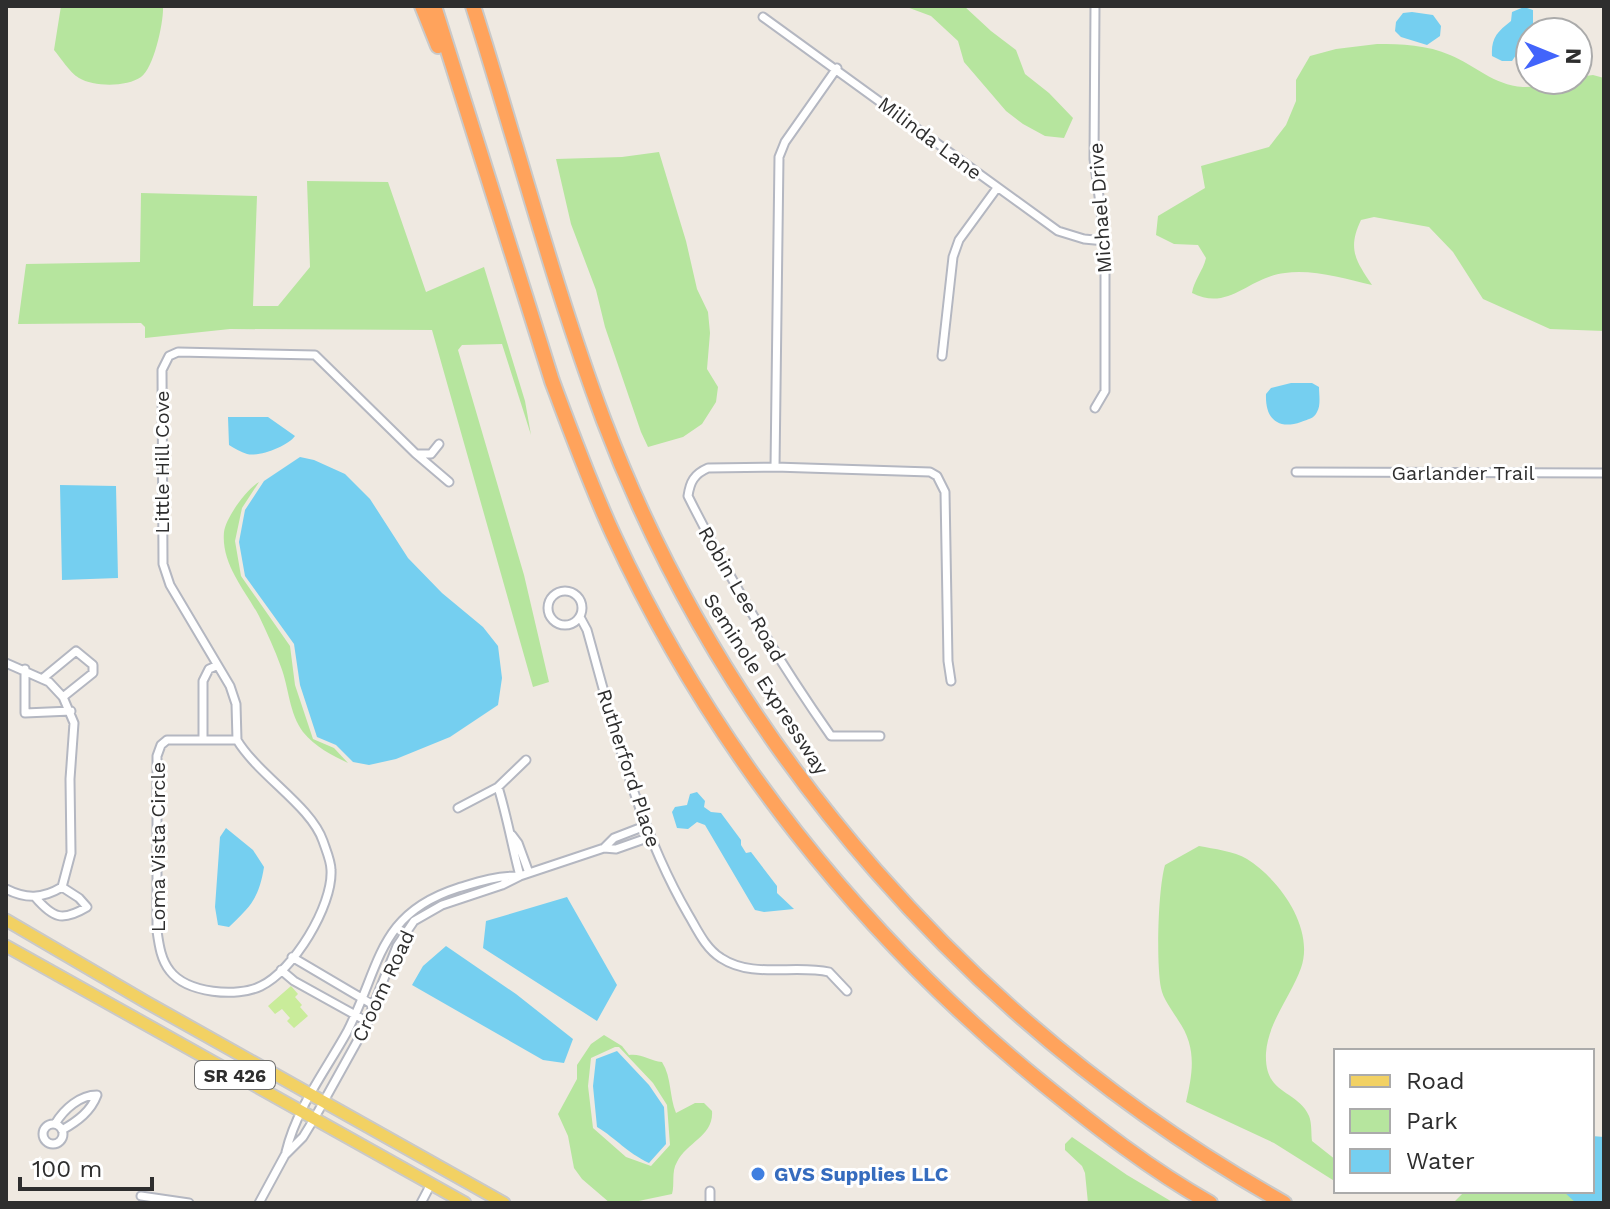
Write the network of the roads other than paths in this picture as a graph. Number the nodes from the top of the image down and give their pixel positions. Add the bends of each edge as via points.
1 (422, 6) edge
2 (434, 6) edge
3 (473, 6) edge
4 (1095, 6) edge
5 (763, 17) dead end
6 (837, 68) junction
7 (487, 171) junction
8 (997, 188) junction
9 (1105, 241) junction
10 (942, 356) dead end
11 (1095, 408) dead end
12 (439, 444) dead end
13 (415, 453) junction
14 (775, 467) junction
15 (1296, 472) dead end
16 (1604, 473) edge
17 (449, 482) dead end
18 (580, 617) junction
19 (6, 663) edge
20 (216, 666) junction
21 (25, 669) junction
22 (42, 679) junction
23 (951, 681) dead end
24 (63, 697) junction
25 (71, 711) junction
26 (880, 736) dead end
27 (203, 740) junction
28 (237, 740) junction
29 (526, 760) dead end
30 (498, 787) junction
31 (458, 808) dead end
32 (645, 826) junction
33 (624, 834) junction
34 (650, 837) junction
35 (628, 845) junction
36 (604, 848) junction
37 (517, 851) junction
38 (529, 873) junction
39 (520, 876) junction
40 (62, 887) junction
41 (6, 889) edge
42 (35, 897) junction
43 (6, 920) edge
44 (6, 946) edge
45 (292, 957) junction
46 (281, 970) junction
47 (332, 980) junction
48 (847, 991) dead end
49 (324, 996) junction
50 (362, 998) junction
51 (375, 1006) junction
52 (354, 1014) junction
53 (368, 1022) junction
54 (311, 1095) junction
55 (324, 1102) junction
56 (75, 1104) junction
57 (302, 1112) junction
58 (83, 1114) junction
59 (314, 1119) junction
60 (285, 1155) junction
61 (431, 1184) junction
62 (710, 1191) dead end
63 (141, 1196) dead end
64 (189, 1203) edge
65 (259, 1203) edge
66 (421, 1203) edge
67 (465, 1203) edge
68 (504, 1203) edge
69 (710, 1203) edge
70 (1210, 1203) edge
71 (1284, 1203) edge

1 - 7 highway
2 - 7 highway
3 - 71 highway, Seminole Expressway via 604,422 707,636 798,776 956,959 1067,1057 1177,1138
4 - 9 street, Michael Drive via 1094,159
5 - 6 street, Milinda Lane
6 - 8 street, Milinda Lane
6 - 14 street via 779,157
7 - 70 highway via 552,381 613,534 677,655 774,805 875,927 989,1040 1132,1152
8 - 9 street, Milinda Lane via 1058,231
8 - 10 street via 959,240 953,257
9 - 11 street, Michael Drive via 1105,391
12 - 13 street via 431,454
13 - 17 street, Little Hill Cove
13 - 20 street, Little Hill Cove via 315,355 169,356 162,370 162,556 170,585
14 - 23 street, Robin Lee Road via 937,476 945,492
14 - 26 street, Robin Lee Road via 708,468 694,477 688,496 728,575 831,736
15 - 16 street, Garlander Trail
18 - 18 street, Rutherford Place via 582,604 575,593 562,591 551,598 549,611 556,622 569,624
18 - 32 street, Rutherford Place
19 - 21 street
20 - 27 street via 203,681
20 - 28 street, Little Hill Cove via 234,696
21 - 22 street
21 - 25 street via 25,713
22 - 24 street
22 - 24 street via 76,651 85,656 93,673
24 - 25 street
25 - 40 street via 72,839
27 - 28 street, Loma Vista Circle
27 - 46 street, Loma Vista Circle via 167,740 157,756 157,931 163,958 187,985 221,992 259,987
28 - 45 street, Loma Vista Circle via 316,826 331,865 314,927
29 - 30 street
30 - 31 street
30 - 37 street
32 - 33 street
32 - 34 street, Rutherford Place
33 - 35 street
33 - 36 street
34 - 35 street
34 - 48 street, Rutherford Place via 702,938 722,958 753,969 829,972
35 - 36 street
36 - 38 street
37 - 38 street
37 - 39 street
38 - 39 street
39 - 50 street, Croom Road via 499,876 439,894 408,913 388,937
39 - 51 street, Croom Road via 414,921 397,946
40 - 42 street
40 - 42 street via 87,907 58,916 49,914
41 - 42 street
43 - 54 main road, SR 426
44 - 57 main road, SR 426
45 - 46 street, Loma Vista Circle
45 - 47 street
46 - 49 street
47 - 49 street
47 - 50 street
49 - 52 street
50 - 51 street
50 - 52 street, Croom Road
51 - 53 street, Croom Road
52 - 53 street
52 - 54 street, Croom Road
53 - 55 street, Croom Road
54 - 55 main road, SR 426
54 - 57 street, Croom Road
55 - 59 street, Croom Road
55 - 68 main road, SR 426
56 - 58 street
56 - 58 street via 85,1095 97,1095
56 - 58 street via 59,1127
57 - 59 main road, SR 426
57 - 60 street, Croom Road
59 - 60 street, Croom Road
59 - 61 main road, SR 426
60 - 65 street
61 - 66 street
61 - 67 main road, SR 426
62 - 69 street
63 - 64 street

